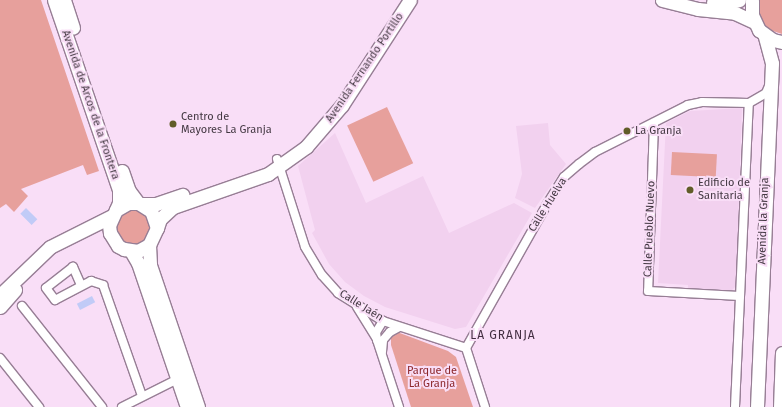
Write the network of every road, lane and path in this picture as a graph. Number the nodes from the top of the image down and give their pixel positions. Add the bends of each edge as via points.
1 (54, 0) edge
2 (64, 0) edge
3 (400, 0) edge
4 (410, 0) edge
5 (662, 0) edge
6 (694, 0) edge
7 (739, 0) edge
8 (752, 0) edge
9 (754, 22) junction
10 (765, 36) junction
11 (782, 42) edge
12 (770, 84) junction
13 (749, 103) junction
14 (654, 123) junction
15 (277, 164) junction
16 (139, 204) junction
17 (114, 213) junction
18 (157, 228) junction
19 (112, 238) junction
20 (149, 245) junction
21 (131, 251) junction
22 (81, 285) dead end
23 (0, 295) edge
24 (740, 296) junction
25 (355, 305) junction
26 (22, 306) dead end
27 (0, 307) edge
28 (382, 321) junction
29 (399, 327) junction
30 (380, 340) junction
31 (466, 348) junction
32 (782, 353) edge
33 (0, 358) edge
34 (178, 378) junction
35 (142, 396) junction
36 (39, 407) edge
37 (102, 407) edge
38 (122, 407) edge
39 (188, 407) edge
40 (198, 407) edge
41 (400, 407) edge
42 (485, 407) edge
43 (735, 407) edge
44 (757, 407) edge
45 (780, 407) edge

1 - 17 main road, Avenida de Arcos de la Frontera via 119,190 119,203
2 - 16 main road, Avenida de Arcos de la Frontera via 127,187
3 - 15 main road, Avenida Fernando Portillo via 326,113
4 - 15 main road, Avenida Fernando Portillo via 331,120 306,147
5 - 9 main road via 698,9 735,13
6 - 7 main road via 723,3
8 - 9 main road
9 - 10 main road
10 - 11 main road
10 - 12 main road, Avenida la Granja via 771,53
12 - 13 street via 766,93
12 - 44 main road, Avenida la Granja
13 - 14 street, Calle Huelva via 702,102 688,105
13 - 24 street
14 - 24 street, Calle Pueblo Nuevo via 648,291
14 - 31 street, Calle Huelva via 595,152 564,177
15 - 16 main road, Avenida Fernando Portillo via 162,202
15 - 18 main road, Avenida Fernando Portillo via 257,178 173,207 160,219
15 - 25 street, Calle Jaén via 305,247 322,275 338,293
16 - 17 main road via 123,205
16 - 18 main road, Avenida de Arcos de la Frontera via 154,216
17 - 19 main road, Avenida de Arcos de la Frontera via 109,225
17 - 23 main road via 50,247
18 - 20 main road
19 - 21 main road via 118,246
19 - 27 main road via 99,235 66,245 33,270
20 - 21 main road
20 - 40 main road via 150,265
21 - 34 main road via 138,263
22 - 35 street via 97,281 107,291
24 - 43 street
25 - 28 street, Calle Jaén
25 - 30 street
26 - 37 street
28 - 29 street, Calle Jaén
28 - 30 street
29 - 30 street
29 - 31 street, Calle Jaén
30 - 41 street
31 - 42 street
32 - 45 main road
33 - 36 street
34 - 35 street
34 - 39 main road
35 - 38 street

